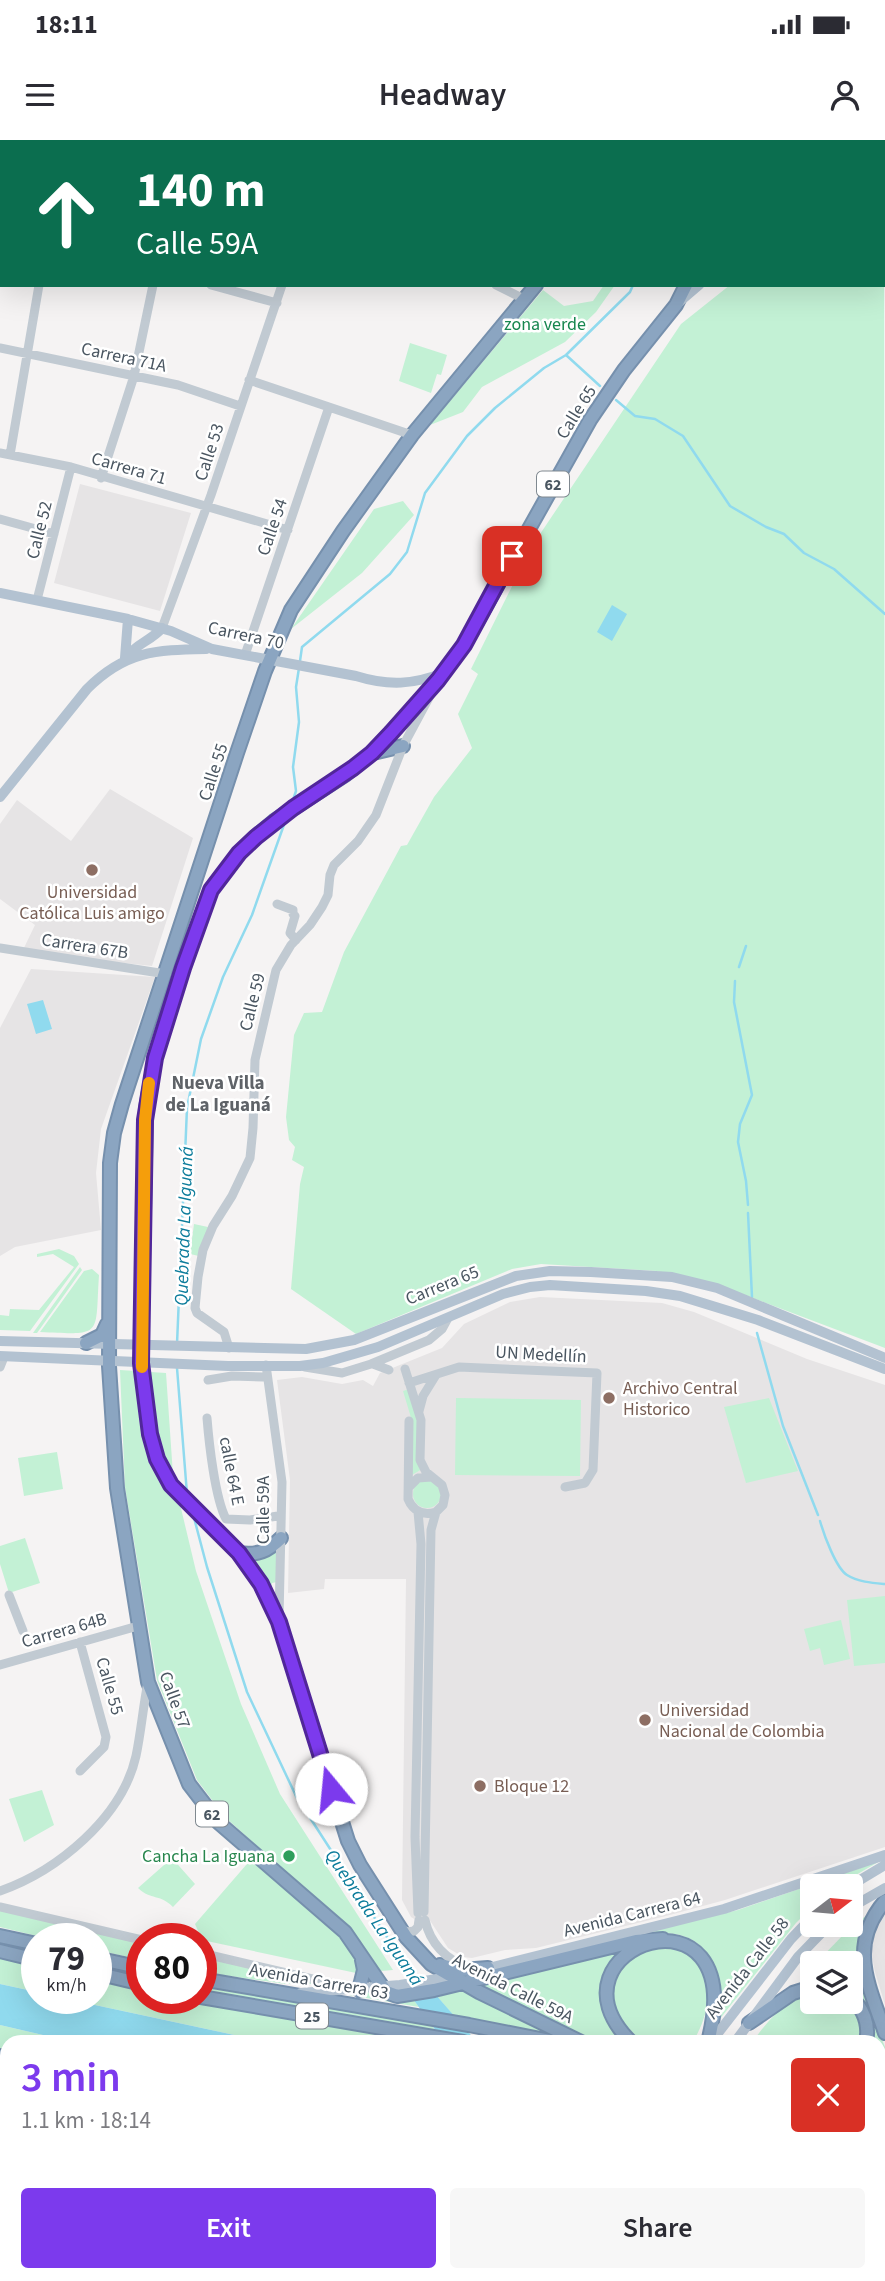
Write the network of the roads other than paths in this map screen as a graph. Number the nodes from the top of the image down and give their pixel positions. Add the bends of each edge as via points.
1 (39, 287) edge
2 (153, 287) edge
3 (218, 287) edge
4 (281, 287) edge
5 (500, 287) edge
6 (534, 287) edge
7 (685, 287) edge
8 (697, 287) edge
9 (524, 299) junction
10 (277, 303) junction
11 (676, 305) junction
12 (0, 348) edge
13 (26, 352) junction
14 (134, 376) junction
15 (249, 380) junction
16 (240, 406) junction
17 (328, 407) junction
18 (412, 435) junction
19 (0, 453) edge
20 (10, 455) junction
21 (71, 467) junction
22 (101, 478) junction
23 (206, 507) junction
24 (0, 519) edge
25 (288, 530) junction
26 (54, 534) junction
27 (0, 593) edge
28 (37, 600) junction
29 (128, 619) junction
30 (162, 628) junction
31 (212, 649) junction
32 (244, 655) junction
33 (276, 660) junction
34 (124, 661) junction
35 (441, 676) junction
36 (403, 747) junction
37 (372, 753) junction
38 (0, 797) edge
39 (195, 883) junction
40 (211, 890) junction
41 (277, 904) dead end
42 (296, 940) junction
43 (0, 948) edge
44 (166, 974) junction
45 (108, 1316) junction
46 (448, 1318) junction
47 (0, 1341) edge
48 (86, 1343) junction
49 (109, 1344) junction
50 (142, 1346) junction
51 (411, 1347) junction
52 (226, 1348) junction
53 (267, 1349) junction
54 (885, 1358) edge
55 (1, 1360) edge
56 (109, 1362) junction
57 (141, 1363) junction
58 (371, 1364) junction
59 (232, 1366) junction
60 (300, 1366) junction
61 (885, 1369) edge
62 (389, 1370) dead end
63 (264, 1371) junction
64 (436, 1375) junction
65 (208, 1380) dead end
66 (409, 1383) junction
67 (419, 1413) junction
68 (207, 1418) dead end
69 (409, 1421) dead end
70 (431, 1477) junction
71 (565, 1487) dead end
72 (409, 1488) junction
73 (418, 1512) junction
74 (436, 1512) junction
75 (278, 1516) dead end
76 (281, 1538) junction
77 (239, 1553) junction
78 (9, 1595) dead end
79 (279, 1622) junction
80 (138, 1626) junction
81 (23, 1631) dead end
82 (80, 1643) junction
83 (0, 1665) edge
84 (148, 1682) junction
85 (80, 1771) dead end
86 (885, 1855) edge
87 (885, 1865) edge
88 (863, 1878) edge
89 (885, 1888) edge
90 (0, 1891) edge
91 (863, 1901) edge
92 (885, 1901) edge
93 (0, 1907) edge
94 (421, 1916) junction
95 (401, 1928) junction
96 (800, 1930) edge
97 (0, 1936) edge
98 (126, 1936) edge
99 (817, 1937) edge
100 (663, 1940) junction
101 (21, 1941) edge
102 (0, 1951) edge
103 (360, 1953) junction
104 (21, 1956) edge
105 (422, 1956) junction
106 (217, 1957) edge
107 (488, 1968) junction
108 (451, 1976) junction
109 (217, 1982) edge
110 (463, 1983) junction
111 (432, 1985) junction
112 (383, 1987) junction
113 (359, 1990) junction
114 (800, 1991) edge
115 (290, 1993) junction
116 (217, 2000) edge
117 (863, 2013) edge
118 (749, 2023) junction
119 (885, 2033) edge
120 (427, 2035) edge
121 (520, 2035) edge
122 (567, 2035) edge
123 (625, 2035) edge
124 (710, 2035) edge
125 (715, 2035) edge
126 (740, 2035) edge
127 (868, 2035) edge

1 - 13 street
2 - 14 street
3 - 10 street
4 - 10 street, Calle 53
5 - 9 street
6 - 9 highway, Calle 55 / 62
7 - 11 highway, 62
8 - 11 main road, Calle 65
9 - 18 highway, Calle 55 / 62
10 - 15 street, Calle 53
11 - 35 highway, Calle 65 / 62 via 590,420 464,645
12 - 13 street, Carrera 71A
13 - 14 street, Carrera 71A
13 - 20 street
14 - 16 street, Carrera 71A
14 - 22 street
15 - 16 street, Calle 53
15 - 17 street
16 - 23 street, Calle 53
17 - 18 street
17 - 25 street, Calle 54
18 - 33 highway, Calle 55 / 62 via 299,597
19 - 20 street, Carrera 71
20 - 21 street, Carrera 71
21 - 22 street, Carrera 71
21 - 26 street, Calle 52
22 - 23 street, Carrera 71
23 - 25 street, Carrera 71
23 - 30 street, Calle 53
24 - 26 street
25 - 32 street, Calle 54
26 - 28 street, Calle 52
27 - 28 main road, Carrera 70
28 - 29 main road, Carrera 70
29 - 30 main road, Carrera 70
29 - 34 main road
30 - 31 main road, Carrera 70
30 - 34 main road
31 - 32 main road, Carrera 70
31 - 34 main road via 153,651
32 - 33 main road, Carrera 70
33 - 35 main road, Carrera 70 via 392,684
33 - 39 highway, Calle 55 / 62
34 - 38 main road via 87,689
35 - 36 street, Calle 59
35 - 37 highway, 62
36 - 37 highway
36 - 42 street, Calle 59 via 376,815 334,865 322,907
37 - 40 highway, 62 via 256,837
39 - 40 highway
39 - 44 highway, Calle 55 / 62
40 - 50 highway, 62 via 178,981 149,1086
41 - 42 street via 293,910 290,933
42 - 52 street, Calle 59 via 276,970 258,1040 250,1158 213,1226 200,1263 195,1308 201,1318 224,1332
43 - 44 street, Carrera 67B
44 - 45 highway, Calle 55 / 62 via 114,1133
45 - 48 highway via 102,1335
45 - 49 highway, Calle 55 / 62
46 - 51 street via 438,1333
46 - 60 main road, Carrera 65 via 359,1354
46 - 61 main road, Carrera 65 via 530,1286 646,1291 701,1301
47 - 48 main road, Carrera 65
48 - 49 main road, Carrera 65
49 - 50 main road, Carrera 65
49 - 56 highway, Calle 57 / 62
50 - 52 main road, Carrera 65
50 - 57 highway, 62
51 - 58 street
51 - 66 street via 404,1366
52 - 53 main road, Carrera 65
53 - 54 main road, Carrera 65 via 306,1349 354,1340 516,1276 550,1271 672,1277 717,1288
53 - 59 main road via 265,1362
55 - 56 main road, Carrera 65
56 - 57 main road, Carrera 65
56 - 80 highway, Calle 57 / 62 via 117,1488
57 - 59 main road, Carrera 65
57 - 77 highway, Calle 59A / 62 via 157,1459 171,1485
58 - 60 street via 342,1373
58 - 62 street
59 - 63 main road, Carrera 65
60 - 63 main road, Carrera 65
63 - 65 street
63 - 76 street, Calle 59A via 282,1473
64 - 66 street
64 - 67 street
64 - 71 street, UN Medellín via 467,1367 597,1373 593,1470 585,1483
66 - 67 street
67 - 70 street via 420,1460
68 - 75 street, calle 64 E via 212,1464 226,1519
69 - 72 street
70 - 72 street via 418,1478
70 - 74 street via 442,1485 445,1495
72 - 73 street via 410,1503
73 - 74 street
73 - 94 street via 415,1837
74 - 94 street via 431,1530
76 - 77 highway via 261,1553
76 - 79 street, Calle 59A
77 - 79 highway, Calle 59A / 62
78 - 81 street
79 - 95 highway, Avenida Calle 59A / 62 via 348,1841
80 - 82 street, Carrera 64B
80 - 84 highway, Calle 57 / 62
82 - 83 street, Carrera 64B via 32,1652
82 - 85 street, Calle 55 via 106,1737 104,1747
84 - 90 street via 136,1758 113,1805 59,1861
84 - 103 highway, Calle 57 / 62 via 189,1784 219,1823 339,1926
86 - 107 main road, Avenida Carrera 64 via 724,1909
87 - 88 main road
89 - 91 main road
92 - 119 highway via 871,1920 863,1949 865,1971
93 - 98 street
94 - 95 street via 414,1931
94 - 107 street via 435,1944 449,1958 470,1967
95 - 105 highway, Avenida Calle 59A / 62
96 - 125 main road, Avenida Calle 58
97 - 101 highway
99 - 118 main road, Avenida Calle 58
100 - 110 highway, Avenida Carrera 64 via 636,1941
100 - 123 highway via 632,1950 610,1977 611,2015
100 - 124 highway via 691,1949 709,1971 715,1992
102 - 104 highway
103 - 112 highway, Calle 57 / 62
103 - 113 highway via 364,1970
105 - 107 highway via 449,1968
105 - 108 highway, Avenida Calle 59A / 62
106 - 113 street
107 - 108 main road, Avenida Carrera 64
108 - 110 highway, Avenida Calle 59A / 62
108 - 111 main road, Avenida Carrera 64
109 - 115 highway, Avenida Carrera 63 / 25
110 - 111 highway, Avenida Carrera 64
110 - 122 highway, Avenida Calle 59A / 62
111 - 112 highway, Avenida Carrera 64 via 389,1994
112 - 113 main road, Avenida Carrera 64
113 - 115 main road, Avenida Carrera 64
114 - 118 highway
115 - 121 highway, Avenida Carrera 63 / 25
116 - 120 highway, Avenida Carrera 63 / 25
117 - 127 highway
118 - 126 main road, Avenida Calle 58

